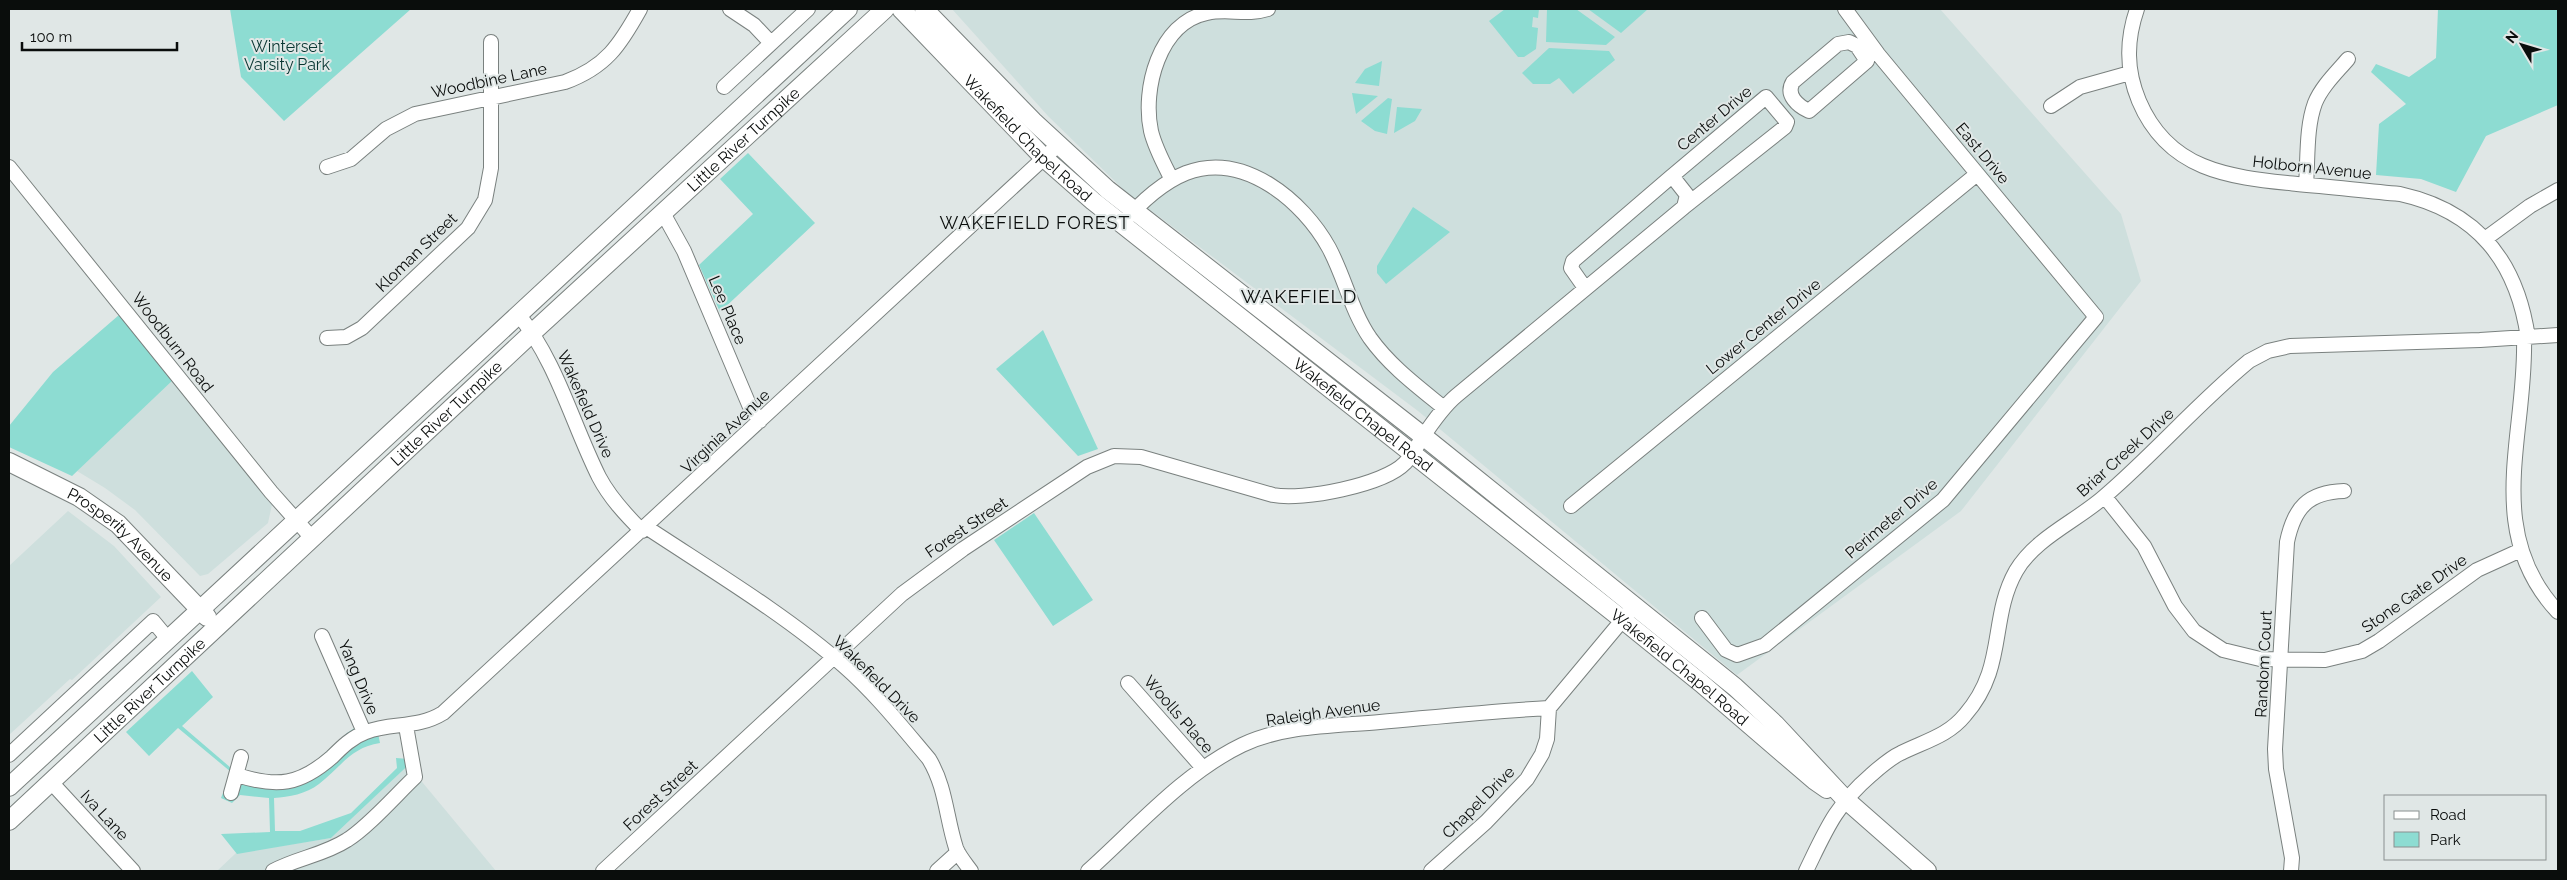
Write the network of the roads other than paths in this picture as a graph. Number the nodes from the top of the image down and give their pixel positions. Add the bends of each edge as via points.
1 (640, 9) edge
2 (730, 9) edge
3 (808, 9) edge
4 (848, 9) edge
5 (885, 9) edge
6 (901, 9) edge
7 (924, 9) edge
8 (937, 9) edge
9 (1268, 9) edge
10 (1844, 9) edge
11 (2137, 9) edge
12 (1858, 29) junction
13 (491, 42) dead end
14 (1849, 42) junction
15 (771, 43) junction
16 (967, 51) junction
17 (1872, 58) junction
18 (2348, 59) dead end
19 (2130, 73) junction
20 (724, 87) dead end
21 (491, 98) junction
22 (2051, 106) dead end
23 (1058, 145) junction
24 (1044, 158) junction
25 (9, 167) edge
26 (327, 167) dead end
27 (1977, 174) junction
28 (1672, 176) junction
29 (1172, 180) junction
30 (2306, 185) junction
31 (2558, 190) edge
32 (1684, 206) junction
33 (1134, 210) junction
34 (664, 213) junction
35 (1121, 225) junction
36 (2485, 239) junction
37 (1585, 288) junction
38 (518, 314) junction
39 (2096, 317) joint
40 (533, 332) junction
41 (2558, 335) edge
42 (327, 338) dead end
43 (2526, 338) junction
44 (1444, 408) junction
45 (760, 421) junction
46 (1424, 436) junction
47 (1413, 452) junction
48 (9, 462) edge
49 (2344, 491) dead end
50 (2105, 497) junction
51 (1571, 506) dead end
52 (296, 519) junction
53 (644, 529) junction
54 (312, 538) junction
55 (2521, 550) junction
56 (1635, 605) junction
57 (200, 610) junction
58 (2558, 612) edge
59 (1702, 618) dead end
60 (1623, 620) junction
61 (216, 627) junction
62 (322, 636) dead end
63 (168, 639) junction
64 (833, 657) junction
65 (2280, 660) junction
66 (1128, 683) dead end
67 (1549, 708) junction
68 (406, 726) junction
69 (364, 732) junction
70 (9, 755) edge
71 (241, 757) dead end
72 (1203, 768) junction
73 (237, 775) junction
74 (51, 782) junction
75 (9, 787) edge
76 (231, 793) dead end
77 (1845, 799) junction
78 (9, 821) edge
79 (958, 852) junction
80 (133, 871) edge
81 (273, 871) edge
82 (603, 871) edge
83 (936, 871) edge
84 (971, 871) edge
85 (1088, 871) edge
86 (1431, 871) edge
87 (1806, 871) edge
88 (1927, 871) edge
89 (2291, 871) edge

1 - 21 street, Woodbine Lane via 617,48 594,68 565,82
2 - 15 street via 754,25
3 - 15 street
4 - 38 main road, Little River Turnpike
5 - 34 main road, Little River Turnpike
6 - 24 main road, Wakefield Chapel Road
7 - 16 main road, Wakefield Chapel Road
8 - 16 main road
9 - 29 street via 1244,14 1207,13 1193,18 1172,35 1164,49 1150,86 1148,109 1157,150
10 - 12 street, East Drive
11 - 19 street, Holborn Avenue via 2128,43
12 - 14 street
12 - 17 street, East Drive
13 - 21 street, Kloman Street
14 - 17 street
14 - 17 street via 1838,44 1793,82 1790,94 1799,105 1809,110
15 - 20 street
16 - 23 main road, Wakefield Chapel Road
17 - 27 street, East Drive
18 - 30 street via 2320,92 2315,103
19 - 22 street via 2080,87
19 - 30 street, Holborn Avenue via 2142,108 2152,125 2164,140 2192,161 2226,175
21 - 26 street, Woodbine Lane via 415,114 386,129 351,159
21 - 42 street, Kloman Street via 492,168 487,192 477,215 455,242 362,328 346,337
23 - 24 street, Virginia Avenue
23 - 33 main road, Wakefield Chapel Road
24 - 35 main road, Wakefield Chapel Road
24 - 45 street, Virginia Avenue
25 - 52 street, Woodburn Road
27 - 39 street, East Drive
27 - 51 street, Lower Center Drive
28 - 32 street via 1687,195
28 - 32 street, Center Drive via 1766,97 1787,122 1759,149
28 - 37 street, Center Drive via 1573,261 1570,268
29 - 33 street
29 - 44 street via 1196,170 1226,168 1254,176 1283,194 1319,231 1330,249 1350,304 1380,352
30 - 36 street, Holborn Avenue via 2416,198 2450,212
31 - 36 street
32 - 37 street, Center Drive
33 - 35 street
33 - 46 main road, Wakefield Chapel Road
34 - 40 main road, Little River Turnpike
34 - 45 street, Lee Place via 684,251 750,407
35 - 47 main road, Wakefield Chapel Road
36 - 43 street, Holborn Avenue via 2512,277 2525,316
37 - 44 street, Center Drive
38 - 40 street, Wakefield Drive
38 - 52 main road, Little River Turnpike
39 - 59 street, Perimeter Drive via 1943,500 1765,645 1736,655 1726,650
40 - 53 street, Wakefield Drive via 600,478 620,508
40 - 54 main road, Little River Turnpike
41 - 43 street, Briar Creek Drive
43 - 50 street, Briar Creek Drive via 2290,346 2268,351 2243,366
43 - 55 street, Holborn Avenue via 2512,484 2515,528
44 - 46 street, Center Drive
45 - 53 street, Virginia Avenue
46 - 47 street, Forest Street
46 - 56 main road, Wakefield Chapel Road
47 - 60 main road, Wakefield Chapel Road
47 - 64 street, Forest Street via 1396,471 1383,477 1295,498 1273,495 1141,457 1114,456 1068,478 919,580
48 - 57 main road, Prosperity Avenue via 79,497 112,519
49 - 65 street, Random Court via 2325,492 2310,499 2290,528
50 - 65 street, Stone Gate Drive via 2144,546 2175,606 2194,631 2223,650
50 - 77 street, Briar Creek Drive via 2039,544 2017,570 2005,599 1992,668 1976,702 1964,716 1938,738 1889,760
52 - 54 street, Woodburn Road
52 - 57 main road, Little River Turnpike
53 - 64 street, Wakefield Drive via 811,639
53 - 68 street, Virginia Avenue via 443,713 420,724
54 - 61 main road, Little River Turnpike
55 - 58 street, Holborn Avenue via 2539,588
55 - 65 street, Stone Gate Drive via 2477,570 2362,651 2325,660
56 - 60 street
56 - 77 main road, Wakefield Chapel Road via 1758,707
57 - 61 main road, Prosperity Avenue
57 - 63 main road, Little River Turnpike
60 - 67 street
60 - 77 main road, Wakefield Chapel Road via 1814,780
61 - 74 main road, Little River Turnpike
62 - 69 street, Yang Drive
63 - 70 street via 153,621
63 - 75 main road, Little River Turnpike
64 - 79 street, Wakefield Drive via 876,698 929,758 942,785
64 - 82 street, Forest Street
65 - 89 street, Random Court via 2276,769 2292,858
66 - 72 street, Woolls Place
67 - 72 street, Raleigh Avenue via 1284,732 1242,745
67 - 86 street, Chapel Drive via 1548,739 1527,779 1486,822
68 - 69 street, Virginia Avenue via 380,727
68 - 81 street via 415,777 348,840 320,855 288,863
69 - 73 street via 311,774 298,780 271,784
71 - 73 street
72 - 85 street, Raleigh Avenue
73 - 76 street
74 - 78 main road, Little River Turnpike
74 - 80 street, Iva Lane
77 - 87 street, Briar Creek Drive via 1831,819
77 - 88 main road, Wakefield Chapel Road
79 - 83 street
79 - 84 street, Wakefield Drive

